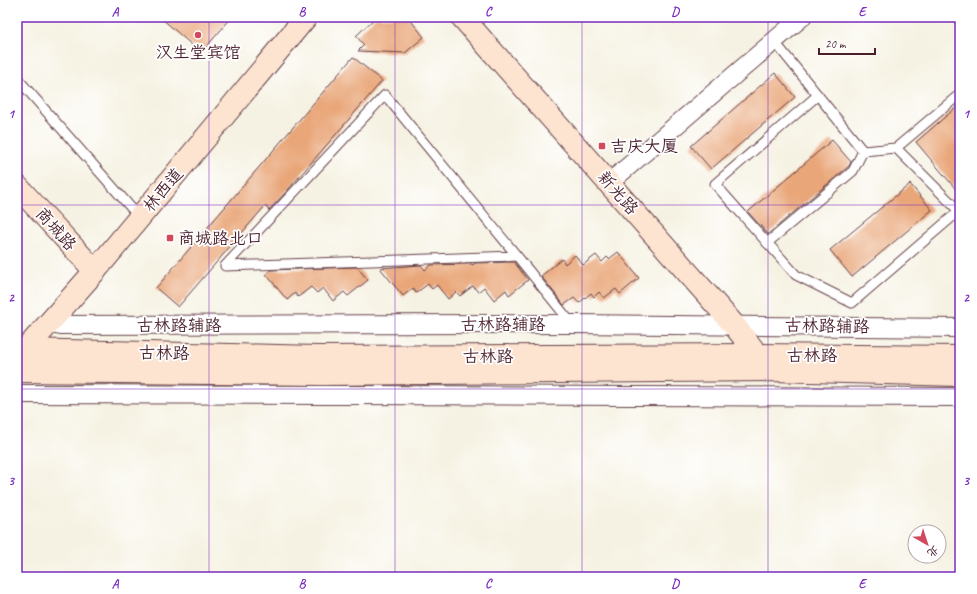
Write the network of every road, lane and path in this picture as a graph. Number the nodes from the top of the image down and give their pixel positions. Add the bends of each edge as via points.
1 (306, 17) edge
2 (462, 17) edge
3 (802, 17) edge
4 (957, 17) edge
5 (960, 21) edge
6 (774, 41) junction
7 (17, 78) edge
8 (960, 94) edge
9 (818, 96) junction
10 (896, 148) junction
11 (863, 151) junction
12 (609, 183) junction
13 (17, 186) edge
14 (960, 212) edge
15 (140, 218) junction
16 (767, 243) junction
17 (517, 256) junction
18 (95, 272) junction
19 (572, 324) junction
20 (46, 325) junction
21 (734, 325) junction
22 (960, 328) edge
23 (19, 354) edge
24 (960, 357) edge
25 (763, 363) junction
26 (17, 370) edge
27 (960, 375) edge
28 (17, 394) edge
29 (960, 397) edge

1 - 15 main road, 林西道
2 - 12 main road, 新光路
3 - 6 street
4 - 5 lane
6 - 9 lane
6 - 12 street
7 - 15 lane
8 - 10 lane
9 - 11 lane
9 - 16 lane via 715,184
10 - 11 lane
10 - 14 lane
11 - 16 lane via 853,171
12 - 21 main road, 新光路
13 - 18 main road, 商城路
14 - 16 lane via 852,303 796,275
15 - 18 main road, 林西道
17 - 17 lane via 233,265 225,266 385,95
17 - 19 lane
18 - 20 main road, 林西道
19 - 20 street, 古林路辅路
19 - 21 street, 古林路辅路
20 - 23 main road, 林西道
21 - 22 street, 古林路辅路
21 - 25 main road, 新光路
23 - 25 main road, 古林路
24 - 25 main road, 古林路
25 - 26 main road, 古林路 via 323,374
25 - 27 main road, 古林路
28 - 29 street

